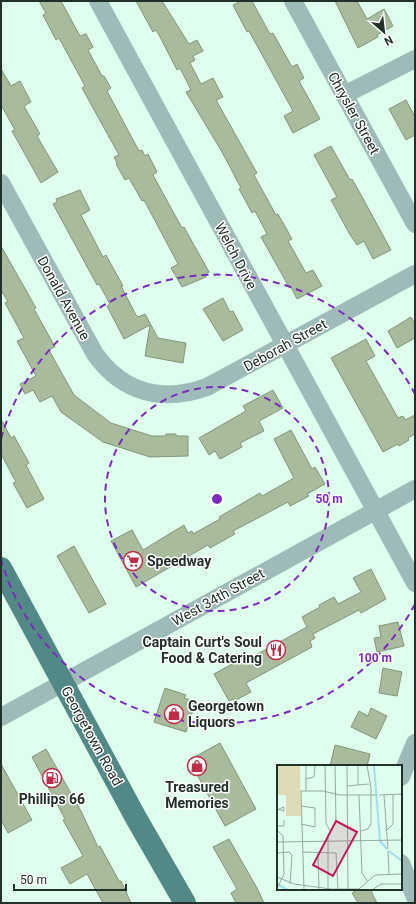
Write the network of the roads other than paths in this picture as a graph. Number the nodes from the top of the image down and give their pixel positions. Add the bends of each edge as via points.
1 (98, 1) edge
2 (293, 1) edge
3 (415, 59) edge
4 (344, 95) junction
5 (1, 183) edge
6 (415, 224) edge
7 (415, 274) edge
8 (284, 346) junction
9 (148, 392) joint
10 (415, 489) edge
11 (375, 511) junction
12 (1, 568) edge
13 (415, 583) edge
14 (63, 682) junction
15 (1, 717) edge
16 (415, 743) edge
17 (402, 775) edge
18 (402, 865) edge
19 (415, 897) edge
20 (185, 903) edge

1 - 8 street, Welch Drive
2 - 4 street, Chrysler Street
3 - 4 street
4 - 6 street, Chrysler Street
5 - 9 street, Donald Avenue via 95,354 121,381
7 - 8 street, Deborah Street
8 - 9 street, Deborah Street via 200,389 175,395
8 - 11 street, Welch Drive
10 - 11 street, West 34th Street
11 - 13 street
11 - 14 street, West 34th Street
12 - 14 main road, Georgetown Road
14 - 15 street, West 34th Street
14 - 20 main road, Georgetown Road
16 - 17 street
18 - 19 street

